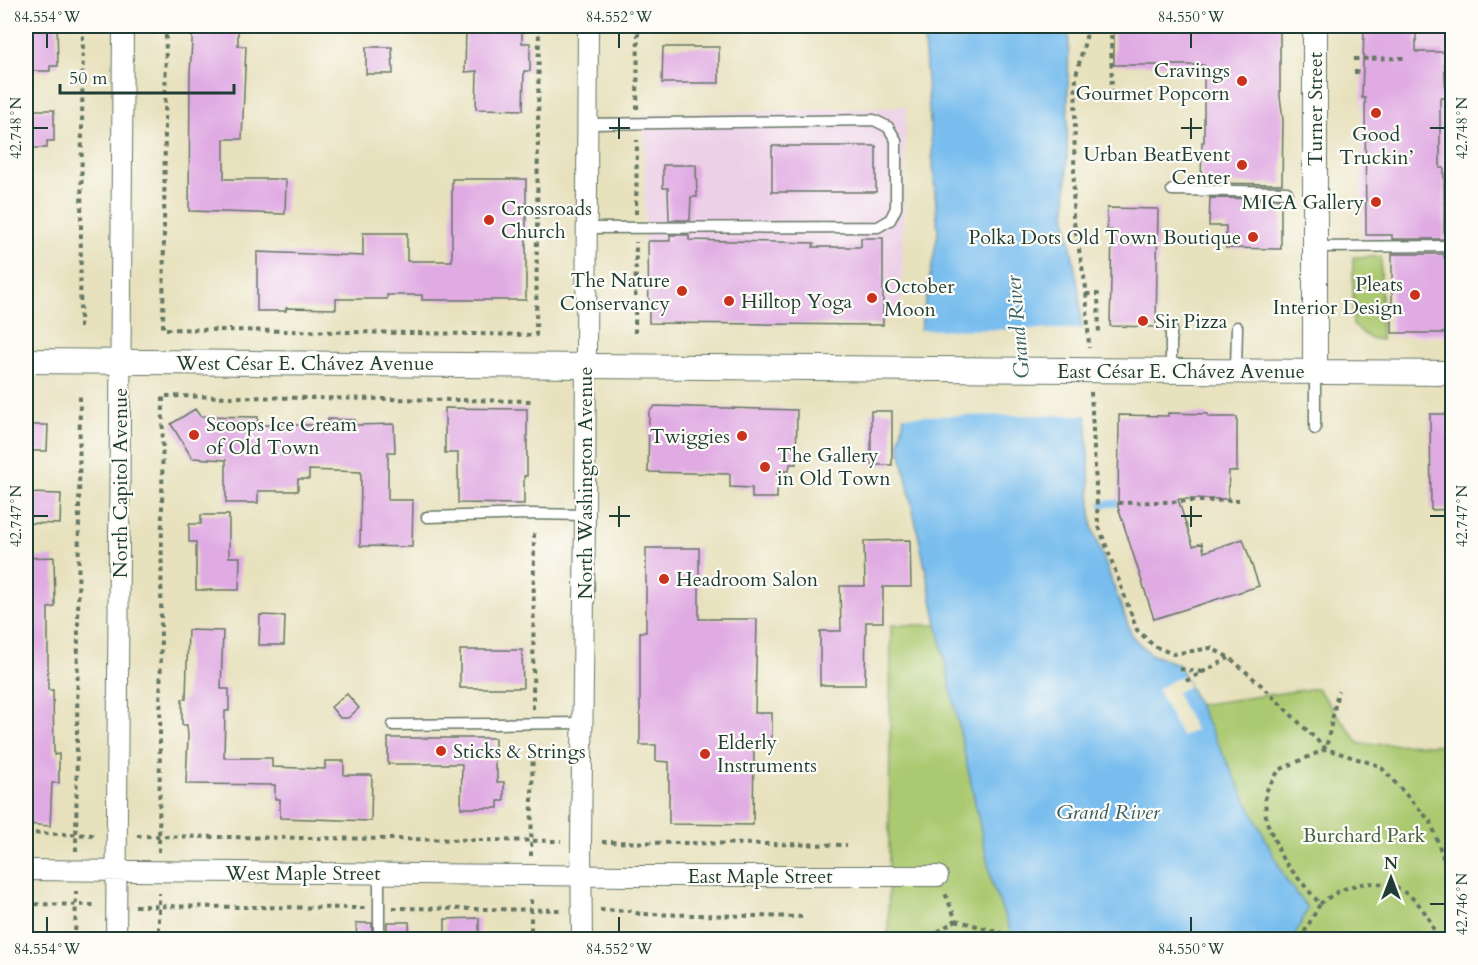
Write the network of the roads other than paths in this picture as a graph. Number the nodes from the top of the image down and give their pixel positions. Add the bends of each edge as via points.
1 (123, 26) edge
2 (588, 26) edge
3 (1315, 26) edge
4 (1451, 26) edge
5 (1452, 61) edge
6 (587, 124) junction
7 (1172, 190) dead end
8 (1287, 192) dead end
9 (586, 228) junction
10 (1452, 246) edge
11 (1315, 247) junction
12 (1171, 327) dead end
13 (1237, 327) dead end
14 (26, 361) edge
15 (120, 362) junction
16 (585, 364) junction
17 (1162, 371) junction
18 (1236, 372) junction
19 (1315, 372) junction
20 (1452, 373) edge
21 (1315, 429) dead end
22 (585, 515) junction
23 (427, 517) dead end
24 (582, 723) junction
25 (393, 725) dead end
26 (26, 870) edge
27 (116, 871) junction
28 (379, 874) junction
29 (581, 875) junction
30 (939, 876) road end
31 (116, 939) edge
32 (379, 939) edge
33 (582, 939) edge

1 - 15 street, North Capitol Avenue
2 - 6 street, North Washington Avenue
3 - 11 street, Turner Street
4 - 5 lane
6 - 9 street, North Washington Avenue
6 - 9 lane via 874,120 888,127 896,140 896,208 890,220 878,227
7 - 8 lane
9 - 16 street, North Washington Avenue
10 - 11 lane
11 - 19 street, Turner Street
12 - 17 lane
13 - 18 lane
14 - 15 street, West César E. Chávez Avenue
15 - 16 street, West César E. Chávez Avenue
15 - 27 street, North Capitol Avenue
16 - 17 street, East César E. Chávez Avenue
16 - 22 street, North Washington Avenue
17 - 18 street, East César E. Chávez Avenue
18 - 19 street, East César E. Chávez Avenue
19 - 20 street, East César E. Chávez Avenue
19 - 21 lane
22 - 23 lane
22 - 24 street, North Washington Avenue
24 - 25 lane
24 - 29 street, North Washington Avenue
26 - 27 street, West Maple Street
27 - 28 street, West Maple Street
27 - 31 street, North Capitol Avenue
28 - 29 street, West Maple Street
28 - 32 lane
29 - 30 street, East Maple Street
29 - 33 street, North Washington Avenue

